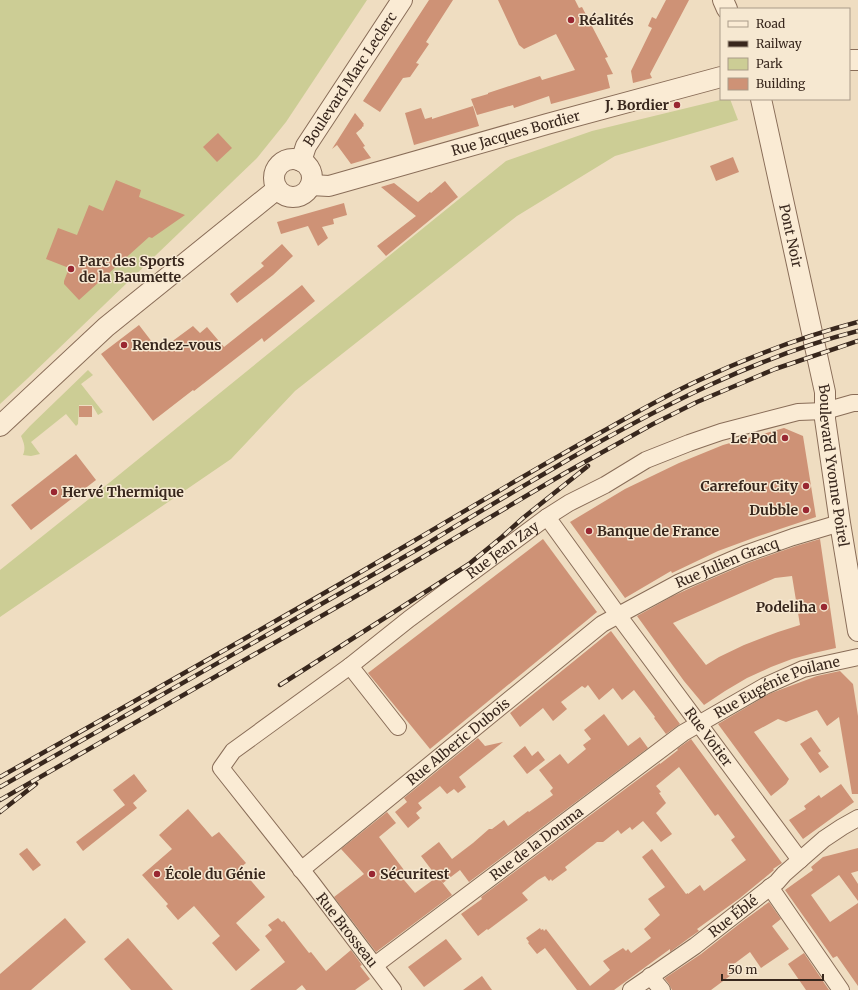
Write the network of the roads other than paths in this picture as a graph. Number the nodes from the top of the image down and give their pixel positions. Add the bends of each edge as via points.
1 (402, 0) edge
2 (720, 77) edge
3 (761, 100) edge
4 (301, 161) junction
5 (311, 185) junction
6 (277, 189) junction
7 (821, 372) joint
8 (858, 403) edge
9 (825, 411) junction
10 (0, 426) edge
11 (547, 517) junction
12 (840, 522) junction
13 (618, 615) junction
14 (858, 631) edge
15 (858, 657) edge
16 (350, 666) junction
17 (699, 724) junction
18 (398, 726) dead end
19 (221, 768) joint
20 (858, 818) edge
21 (858, 830) edge
22 (830, 835) junction
23 (800, 860) junction
24 (301, 870) junction
25 (770, 888) junction
26 (375, 965) junction
27 (650, 976) junction
28 (393, 990) edge
29 (631, 990) edge
30 (662, 990) edge
31 (841, 990) edge

1 - 4 street, Boulevard Marc Leclerc via 306,146
2 - 5 street, Rue Jacques Bordier via 329,186
3 - 7 street, Pont Noir
4 - 5 street via 311,171
4 - 6 street via 290,159 282,162 274,175
5 - 6 street via 305,194 295,197 285,196
6 - 10 street via 106,327
7 - 9 street, Boulevard Yvonne Poirel
8 - 9 street, Rue Jean Zay
9 - 11 street, Rue Jean Zay via 798,412 689,442 646,460
9 - 12 street, Boulevard Yvonne Poirel
11 - 13 street, Rue Votier
11 - 16 street, Rue Jean Zay
12 - 13 street, Rue Julien Gracq via 731,560 680,582
12 - 14 street, Boulevard Yvonne Poirel
13 - 17 street, Rue Votier
13 - 24 street, Rue Alberic Dubois via 602,624
15 - 17 street, Rue Eugénie Poilane via 803,669 765,686
16 - 18 street
16 - 19 street, Rue Jean Zay via 233,750
17 - 23 street, Rue Votier
17 - 26 street, Rue de la Douma
19 - 24 street, Rue Brosseau
20 - 22 street, Rue Éblé
21 - 22 street
22 - 23 street, Rue Éblé
23 - 25 street, Rue Éblé
24 - 26 street, Rue Brosseau
25 - 27 street, Rue Éblé via 695,946
25 - 31 street
26 - 28 street, Rue Brosseau
27 - 29 street, Rue Éblé
27 - 30 street

